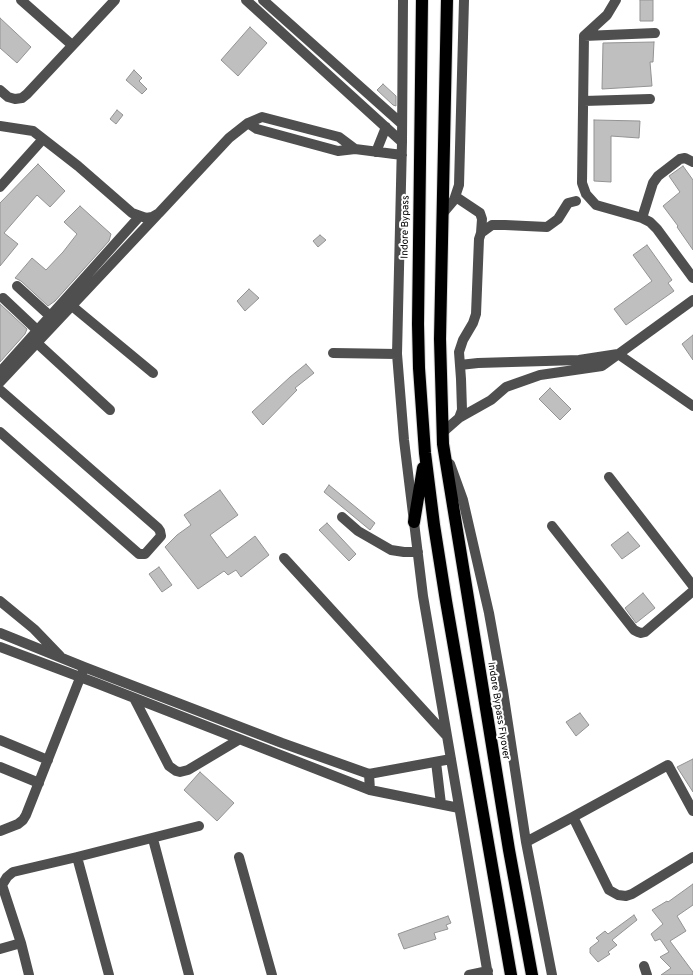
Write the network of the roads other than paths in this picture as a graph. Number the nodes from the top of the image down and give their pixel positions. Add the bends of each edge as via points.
1 (21, 0) edge
2 (115, 0) edge
3 (246, 0) edge
4 (262, 0) edge
5 (402, 0) edge
6 (422, 0) edge
7 (447, 0) edge
8 (464, 0) edge
9 (616, 0) edge
10 (655, 33) dead end
11 (584, 36) junction
12 (72, 45) junction
13 (0, 90) edge
14 (650, 99) dead end
15 (584, 101) junction
16 (402, 124) junction
17 (0, 126) edge
18 (386, 127) junction
19 (43, 139) junction
20 (402, 142) junction
21 (376, 152) junction
22 (402, 155) junction
23 (693, 162) edge
24 (0, 187) edge
25 (456, 197) junction
26 (576, 201) dead end
27 (159, 213) junction
28 (443, 213) junction
29 (139, 217) junction
30 (642, 218) junction
31 (480, 236) junction
32 (693, 278) edge
33 (17, 286) dead end
34 (3, 298) dead end
35 (693, 300) edge
36 (72, 306) junction
37 (50, 316) junction
38 (37, 330) junction
39 (37, 343) junction
40 (333, 353) dead end
41 (398, 354) junction
42 (618, 354) junction
43 (460, 365) junction
44 (0, 372) edge
45 (153, 373) dead end
46 (0, 382) edge
47 (0, 390) edge
48 (693, 406) edge
49 (110, 410) dead end
50 (459, 418) junction
51 (0, 432) edge
52 (443, 432) junction
53 (444, 450) junction
54 (425, 453) junction
55 (609, 477) dead end
56 (342, 517) dead end
57 (414, 522) junction
58 (552, 526) dead end
59 (418, 552) junction
60 (284, 558) dead end
61 (693, 586) edge
62 (693, 591) edge
63 (0, 601) edge
64 (0, 633) edge
65 (0, 647) edge
66 (49, 649) junction
67 (44, 664) junction
68 (84, 667) junction
69 (81, 678) junction
70 (134, 698) junction
71 (446, 735) junction
72 (240, 739) junction
73 (0, 740) edge
74 (451, 759) junction
75 (48, 760) junction
76 (436, 762) junction
77 (0, 767) edge
78 (369, 774) junction
79 (39, 783) junction
80 (370, 790) junction
81 (441, 804) junction
82 (459, 808) junction
83 (693, 811) edge
84 (574, 817) junction
85 (199, 826) dead end
86 (0, 831) edge
87 (153, 839) junction
88 (526, 842) junction
89 (77, 857) junction
90 (239, 857) dead end
91 (693, 857) edge
92 (21, 943) junction
93 (0, 949) edge
94 (488, 973) edge
95 (29, 975) edge
96 (109, 975) edge
97 (189, 975) edge
98 (272, 975) edge
99 (469, 975) edge
100 (511, 975) edge
101 (532, 975) edge
102 (552, 975) edge

1 - 12 street
2 - 12 street
3 - 18 street
4 - 16 street
5 - 16 street
6 - 54 highway, Indore Bypass via 418,260 419,368
7 - 28 highway
8 - 25 street via 459,185
9 - 11 street via 607,15
10 - 11 street
11 - 15 street
12 - 13 street via 22,98 8,97
14 - 15 street
15 - 30 street via 582,183 586,194 596,205
16 - 20 street
17 - 19 street via 33,131
18 - 20 street
18 - 21 street
19 - 24 street
19 - 29 street
20 - 22 street
21 - 22 street
21 - 27 street via 355,149 339,137 262,117 248,123 229,138
22 - 41 street
23 - 30 street via 685,158 680,159 658,176 653,183
25 - 28 street
25 - 31 street via 480,213
26 - 31 street via 568,203 558,219 547,227 492,225
27 - 29 street via 152,217
27 - 36 street
28 - 52 highway via 440,340
29 - 37 street
30 - 32 street via 657,229
31 - 43 street via 476,314 459,352
33 - 37 street
34 - 38 street
35 - 42 street
36 - 39 street
36 - 45 street
37 - 38 street
38 - 44 street
39 - 46 street
39 - 49 street
40 - 41 street
41 - 57 street via 404,440
42 - 43 street via 579,360
42 - 48 street
42 - 50 street via 602,366 540,375 506,387 491,400
43 - 50 street via 462,410
47 - 51 street via 158,528 161,536 145,554 139,554
50 - 52 street
52 - 53 highway
53 - 88 street via 463,500 489,613
53 - 101 highway, Indore Bypass Flyover via 504,822
54 - 57 highway
54 - 100 highway via 434,525
55 - 61 street
56 - 59 street via 358,531 391,550
57 - 59 street
58 - 62 street via 638,632 645,632
59 - 71 street
60 - 71 street
63 - 66 street via 34,629
64 - 66 street
65 - 67 street
66 - 67 street
66 - 68 street
67 - 69 street
68 - 69 street
68 - 78 street
69 - 70 street
69 - 75 street
70 - 72 street
70 - 72 street via 169,766 176,771 188,770
71 - 74 street
72 - 80 street
73 - 75 street
74 - 76 street
74 - 82 street
75 - 79 street
76 - 78 street
76 - 81 street
77 - 79 street
78 - 80 street
79 - 86 street via 23,820
80 - 81 street
81 - 82 street
82 - 94 street
83 - 84 street via 668,765
84 - 88 street
84 - 91 street via 612,893 626,896 632,894
85 - 87 street
87 - 89 street
87 - 97 street
88 - 102 street
89 - 92 street via 13,872 4,881 2,885
89 - 96 street
90 - 98 street
92 - 93 street
92 - 95 street
94 - 99 street

